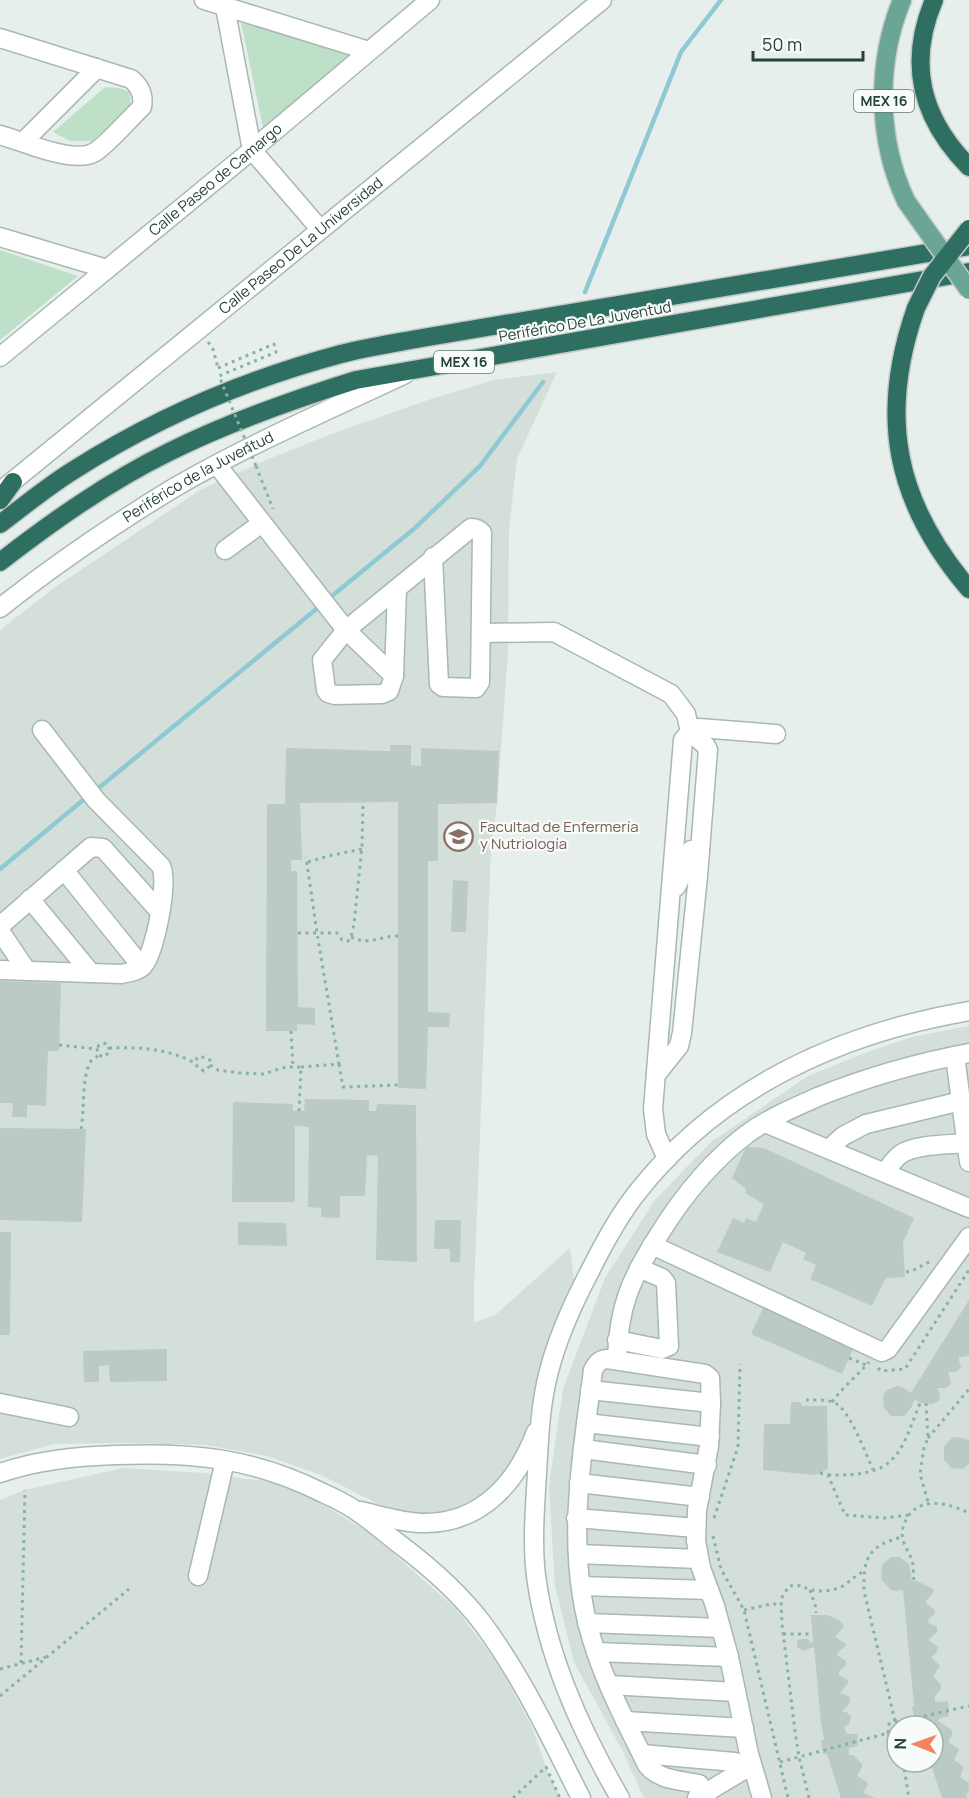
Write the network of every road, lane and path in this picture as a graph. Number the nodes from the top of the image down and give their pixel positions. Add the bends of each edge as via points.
1 (204, 0) edge
2 (430, 0) edge
3 (602, 0) edge
4 (902, 0) edge
5 (934, 0) edge
6 (225, 7) junction
7 (0, 38) edge
8 (369, 51) junction
9 (97, 68) junction
10 (0, 135) edge
11 (22, 141) junction
12 (252, 150) junction
13 (969, 167) edge
14 (969, 229) edge
15 (320, 230) junction
16 (0, 237) edge
17 (969, 246) edge
18 (107, 269) junction
19 (969, 272) edge
20 (969, 290) edge
21 (200, 328) junction
22 (0, 357) edge
23 (412, 371) junction
24 (217, 465) junction
25 (7, 487) edge
26 (0, 500) edge
27 (270, 520) junction
28 (0, 524) edge
29 (225, 550) dead end
30 (433, 557) junction
31 (0, 562) edge
32 (397, 589) junction
33 (969, 589) edge
34 (0, 608) edge
35 (346, 630) junction
36 (481, 633) junction
37 (394, 676) junction
38 (42, 730) dead end
39 (690, 732) junction
40 (776, 734) dead end
41 (363, 803) dead end
42 (362, 849) junction
43 (700, 850) junction
44 (64, 870) junction
45 (30, 900) junction
46 (669, 903) junction
47 (160, 912) junction
48 (0, 926) edge
49 (0, 931) edge
50 (298, 933) dead end
51 (316, 933) junction
52 (398, 936) dead end
53 (351, 937) junction
54 (142, 967) junction
55 (0, 970) edge
56 (27, 971) junction
57 (91, 973) junction
58 (969, 1011) edge
59 (291, 1031) dead end
60 (59, 1045) dead end
61 (109, 1048) junction
62 (98, 1049) junction
63 (962, 1055) edge
64 (99, 1056) junction
65 (195, 1063) junction
66 (339, 1064) junction
67 (210, 1065) junction
68 (293, 1067) junction
69 (301, 1067) junction
70 (656, 1075) junction
71 (398, 1085) dead end
72 (961, 1101) junction
73 (299, 1111) dead end
74 (765, 1123) junction
75 (81, 1129) dead end
76 (966, 1143) junction
77 (829, 1149) junction
78 (667, 1159) junction
79 (969, 1162) edge
80 (885, 1172) junction
81 (969, 1208) edge
82 (969, 1237) edge
83 (652, 1245) junction
84 (639, 1268) junction
85 (968, 1273) edge
86 (617, 1340) junction
87 (849, 1358) dead end
88 (871, 1359) junction
89 (617, 1360) junction
90 (740, 1364) dead end
91 (969, 1389) edge
92 (590, 1390) junction
93 (806, 1400) dead end
94 (832, 1402) junction
95 (920, 1402) dead end
96 (0, 1403) edge
97 (711, 1403) junction
98 (926, 1403) dead end
99 (69, 1417) dead end
100 (540, 1422) junction
101 (586, 1423) junction
102 (710, 1437) junction
103 (928, 1438) junction
104 (583, 1449) junction
105 (225, 1461) junction
106 (707, 1465) junction
107 (873, 1470) junction
108 (0, 1473) edge
109 (820, 1473) dead end
110 (828, 1475) junction
111 (579, 1483) junction
112 (504, 1488) junction
113 (26, 1490) dead end
114 (700, 1497) junction
115 (928, 1502) junction
116 (535, 1508) junction
117 (354, 1509) junction
118 (969, 1513) edge
119 (909, 1515) junction
120 (576, 1518) junction
121 (428, 1522) junction
122 (696, 1528) junction
123 (902, 1537) junction
124 (578, 1554) junction
125 (698, 1559) junction
126 (422, 1562) junction
127 (863, 1572) junction
128 (198, 1576) dead end
129 (914, 1580) dead end
130 (581, 1586) junction
131 (129, 1589) dead end
132 (709, 1590) junction
133 (810, 1590) junction
134 (782, 1604) junction
135 (744, 1610) junction
136 (816, 1613) dead end
137 (587, 1623) junction
138 (721, 1628) junction
139 (783, 1634) junction
140 (812, 1634) dead end
141 (596, 1652) junction
142 (47, 1657) junction
143 (729, 1657) junction
144 (21, 1663) junction
145 (0, 1668) edge
146 (609, 1684) junction
147 (736, 1692) junction
148 (0, 1696) edge
149 (969, 1706) edge
150 (894, 1714) edge
151 (933, 1714) edge
152 (625, 1721) junction
153 (744, 1728) junction
154 (885, 1734) edge
155 (642, 1754) junction
156 (799, 1757) junction
157 (780, 1762) junction
158 (743, 1766) junction
159 (905, 1774) edge
160 (703, 1797) edge
161 (513, 1798) edge
162 (560, 1798) edge
163 (581, 1798) edge
164 (620, 1798) edge
165 (762, 1798) edge
166 (788, 1798) edge
167 (809, 1798) edge
168 (909, 1798) edge

1 - 6 street
2 - 8 street, Calle Paseo de Camargo
3 - 15 street, Calle Paseo De La Universidad
4 - 20 main road, MEX 16, bridge via 886,54 888,147 906,201
5 - 13 highway via 922,36 925,98 943,137
6 - 8 street
6 - 12 street
7 - 9 street
8 - 12 street, Calle Paseo de Camargo
9 - 11 street
9 - 11 street via 136,82 142,94 142,107 91,154 68,156
10 - 11 street
12 - 15 street
12 - 18 street, Calle Paseo de Camargo
14 - 33 highway, bridge via 932,276 916,308 905,338 896,399 900,459 913,499 927,532
15 - 21 street, Calle Paseo De La Universidad
16 - 18 street
17 - 28 highway, Periférico De La Juventud / MEX 16 via 342,353 264,378 177,413 73,471
18 - 22 street, Calle Paseo de Camargo
19 - 23 highway, Periférico De La Juventud / MEX 16
21 - 25 street, Calle Paseo De La Universidad
21 - 27 path, bridge via 218,368 274,344 276,352 219,376 273,508
23 - 24 street, Periférico de la Juventud
23 - 31 highway, Periférico De La Juventud / MEX 16 via 356,380 299,398 167,453 56,520
24 - 27 street
24 - 34 street, Periférico de la Juventud via 105,532
25 - 26 highway
27 - 29 street
27 - 35 street via 313,590
30 - 32 street
30 - 36 street via 471,528 482,533
30 - 36 street via 441,686 478,686
32 - 35 street
32 - 37 street
35 - 37 street
35 - 37 street via 322,660 328,693 382,694 389,691
36 - 39 street via 554,632 671,694 686,714
38 - 47 street via 96,800 161,866 164,878
39 - 40 street via 699,728
39 - 43 street via 708,750
39 - 46 street via 682,740
41 - 42 path
42 - 51 path via 307,860
42 - 53 path
43 - 46 street via 691,850 687,855
43 - 70 street via 682,1033 679,1046
44 - 45 street
44 - 47 street via 91,847 103,848
44 - 54 street
45 - 48 street
45 - 57 street
46 - 70 street
47 - 54 street via 156,934
49 - 56 street
50 - 51 path
51 - 53 path via 337,933 342,940
51 - 66 path
52 - 53 path via 367,942
54 - 57 street via 121,974
55 - 56 street
56 - 57 street
58 - 78 street via 908,1023 789,1067 699,1128
59 - 68 path
60 - 62 path
61 - 62 path via 103,1043
61 - 64 path via 108,1055
61 - 65 path via 137,1047 174,1053
62 - 64 path
63 - 72 street
63 - 74 street via 854,1083
64 - 75 path via 91,1061 87,1074
65 - 67 path via 204,1071
65 - 67 path via 200,1056 210,1060
66 - 69 path
66 - 71 path via 343,1087
67 - 68 path via 218,1070 263,1074
68 - 69 path
69 - 73 path
70 - 78 street via 656,1134
72 - 76 street
72 - 77 street via 866,1124
74 - 77 street
74 - 83 street via 726,1152 691,1190
76 - 79 street
76 - 80 street via 908,1150
77 - 80 street
78 - 100 street via 619,1219 572,1307 550,1366
80 - 81 street
82 - 88 street via 888,1349
83 - 84 street
83 - 88 street
84 - 86 street via 626,1296
84 - 86 street via 666,1283 669,1346 662,1349
85 - 88 path via 905,1369 881,1371
86 - 89 street
87 - 88 path
88 - 94 path
89 - 92 street via 596,1364
89 - 97 street via 708,1375 712,1382
90 - 135 path via 738,1448 711,1526 721,1569
91 - 103 path
92 - 97 street
92 - 101 street
93 - 94 path
94 - 107 path via 845,1411
95 - 107 path via 894,1460
96 - 99 street
97 - 102 street
98 - 103 path
100 - 112 street via 524,1458
100 - 116 street
101 - 102 street
101 - 104 street
102 - 106 street
103 - 115 path via 920,1474
104 - 106 street
104 - 111 street
105 - 108 street via 170,1454 84,1456
105 - 117 street via 281,1473
105 - 128 street
106 - 114 street
107 - 110 path via 865,1474
109 - 110 path
110 - 119 path via 845,1515
111 - 114 street
111 - 120 street
112 - 116 street via 520,1490
112 - 121 street via 488,1503 461,1517
113 - 144 path
114 - 122 street
115 - 118 path
115 - 119 path
116 - 164 street via 536,1576 553,1653 583,1731
117 - 121 street via 399,1520
117 - 126 street
119 - 123 path
120 - 122 street
120 - 124 street
121 - 126 street via 416,1539
122 - 125 street
123 - 127 path via 876,1547
123 - 129 path via 912,1559
124 - 125 street
124 - 130 street
125 - 132 street
126 - 163 street via 467,1605 501,1651
127 - 133 path via 837,1589
127 - 150 path via 864,1592
130 - 132 street
130 - 137 street
131 - 142 path
132 - 138 street
133 - 134 path via 789,1586
133 - 136 path
134 - 135 path
134 - 139 path
135 - 157 path
137 - 138 street
137 - 141 street
138 - 143 street
139 - 140 path
139 - 156 path
141 - 143 street
141 - 146 street
142 - 144 path
142 - 148 path
143 - 147 street
144 - 145 path
146 - 147 street
146 - 152 street
147 - 153 street
149 - 151 path
152 - 153 street
152 - 155 street
153 - 158 street
154 - 156 path
155 - 158 street
155 - 160 street via 657,1775 699,1784
156 - 157 path
156 - 167 path
157 - 166 path
158 - 160 street
158 - 165 street
159 - 168 path
161 - 162 path via 546,1767

